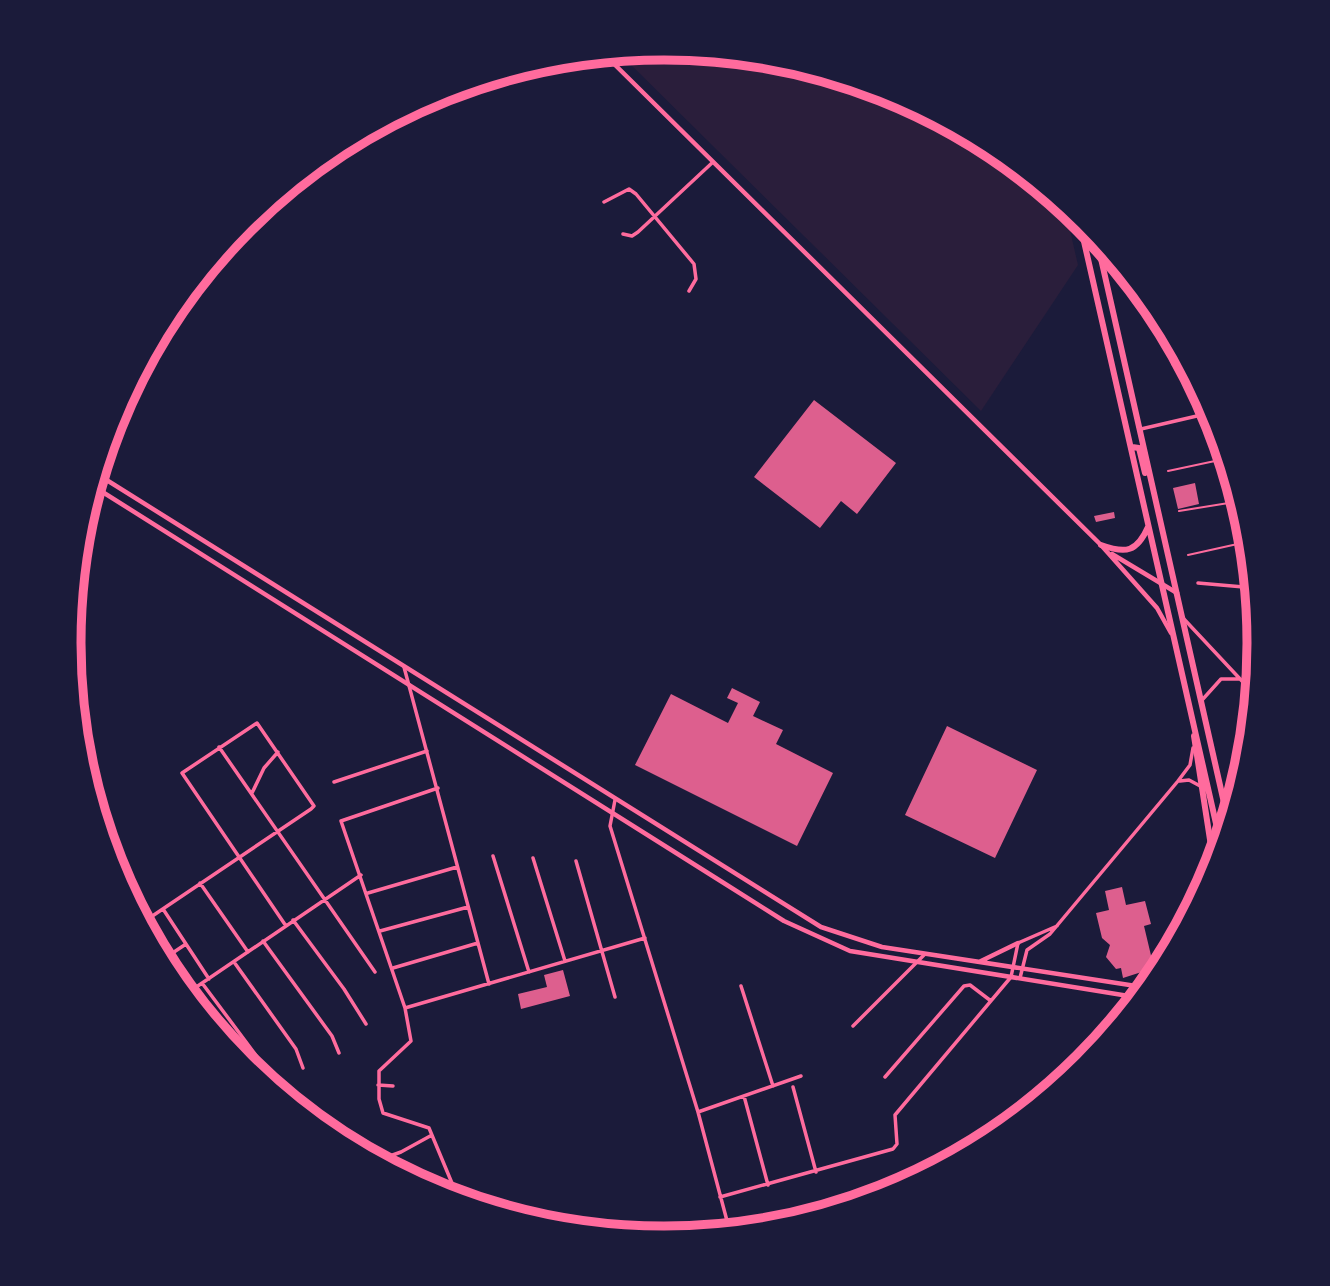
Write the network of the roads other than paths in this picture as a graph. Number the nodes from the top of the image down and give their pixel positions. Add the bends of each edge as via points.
1 (612, 62) edge
2 (713, 162) junction
3 (604, 202) dead end
4 (654, 216) junction
5 (623, 234) dead end
6 (1083, 235) edge
7 (1100, 253) edge
8 (689, 291) dead end
9 (1170, 351) edge
10 (1177, 365) edge
11 (1202, 415) edge
12 (1139, 429) junction
13 (1132, 447) junction
14 (1219, 460) edge
15 (1168, 471) dead end
16 (105, 479) edge
17 (101, 491) edge
18 (1231, 503) edge
19 (1179, 511) dead end
20 (1161, 522) junction
21 (1149, 525) junction
22 (209, 544) junction
23 (1240, 544) edge
24 (1101, 545) junction
25 (1107, 551) junction
26 (200, 552) junction
27 (1188, 555) dead end
28 (1198, 583) dead end
29 (1161, 584) junction
30 (1246, 586) edge
31 (1178, 593) junction
32 (1183, 618) junction
33 (1173, 637) junction
34 (404, 667) junction
35 (1239, 679) junction
36 (409, 684) junction
37 (1247, 687) edge
38 (1203, 699) junction
39 (1194, 727) junction
40 (1211, 738) junction
41 (1194, 746) junction
42 (219, 747) junction
43 (427, 751) junction
44 (278, 752) junction
45 (1178, 781) junction
46 (334, 782) dead end
47 (438, 788) junction
48 (1202, 788) junction
49 (252, 793) junction
50 (1227, 799) edge
51 (615, 800) junction
52 (1225, 807) edge
53 (611, 811) junction
54 (278, 831) junction
55 (1218, 831) edge
56 (1211, 848) edge
57 (239, 856) junction
58 (493, 856) dead end
59 (533, 858) dead end
60 (576, 861) dead end
61 (457, 867) junction
62 (361, 875) junction
63 (200, 883) junction
64 (367, 893) junction
65 (324, 899) junction
66 (468, 907) junction
67 (163, 908) junction
68 (150, 917) edge
69 (293, 920) junction
70 (817, 925) junction
71 (286, 926) junction
72 (1057, 926) junction
73 (380, 931) junction
74 (811, 935) junction
75 (845, 937) junction
76 (645, 939) junction
77 (263, 941) junction
78 (478, 943) junction
79 (1018, 943) junction
80 (186, 944) junction
81 (836, 946) junction
82 (601, 951) junction
83 (248, 952) junction
84 (172, 954) edge
85 (925, 954) junction
86 (565, 961) junction
87 (234, 962) junction
88 (978, 962) junction
89 (916, 963) junction
90 (1012, 967) junction
91 (392, 968) junction
92 (1022, 968) junction
93 (375, 972) dead end
94 (529, 972) junction
95 (1011, 977) junction
96 (1020, 978) junction
97 (209, 979) junction
98 (202, 983) junction
99 (489, 984) junction
100 (741, 986) dead end
101 (1136, 986) edge
102 (195, 988) edge
103 (1129, 996) edge
104 (615, 997) dead end
105 (990, 1001) junction
106 (405, 1008) junction
107 (366, 1024) dead end
108 (853, 1026) dead end
109 (339, 1053) dead end
110 (263, 1066) edge
111 (303, 1068) dead end
112 (801, 1076) dead end
113 (885, 1077) dead end
114 (378, 1085) junction
115 (393, 1086) dead end
116 (773, 1086) junction
117 (793, 1087) dead end
118 (744, 1096) junction
119 (698, 1112) junction
120 (432, 1135) junction
121 (389, 1156) edge
122 (816, 1172) junction
123 (768, 1185) junction
124 (453, 1187) edge
125 (720, 1197) junction
126 (727, 1223) edge

1 - 2 street
2 - 4 street
2 - 24 street
3 - 4 street via 629,189
4 - 5 street via 632,236
4 - 8 street via 694,264 696,279
6 - 13 highway
7 - 12 highway
9 - 10 street
11 - 12 street
12 - 20 highway
13 - 20 highway via 1139,449
13 - 21 highway
14 - 15 lane
16 - 22 street
17 - 26 street
18 - 19 lane
20 - 31 highway
21 - 24 highway via 1132,550
21 - 29 highway
22 - 26 street
22 - 34 street
23 - 27 lane
24 - 25 street
25 - 29 street
25 - 33 street via 1157,608
26 - 36 street
28 - 30 street
29 - 31 street
29 - 33 highway
31 - 32 highway
32 - 35 street
32 - 38 highway
33 - 39 highway
34 - 36 street
34 - 51 street
35 - 37 street
35 - 38 street via 1221,679
36 - 43 street
36 - 53 street
38 - 40 highway
39 - 41 highway
39 - 55 highway
40 - 50 highway
40 - 52 highway
41 - 45 street via 1190,765
41 - 48 highway
42 - 44 street via 257,723
42 - 49 street
42 - 57 street via 182,772
43 - 46 street
43 - 47 street
44 - 49 street
44 - 54 street via 314,806
45 - 48 street via 1189,780
45 - 72 street
47 - 61 street
47 - 62 street via 341,821
48 - 56 highway
49 - 54 street
51 - 53 street
51 - 70 street
53 - 74 street
53 - 76 street via 610,826
54 - 57 street
54 - 65 street
57 - 63 street
57 - 71 street
58 - 94 street
59 - 86 street
60 - 82 street
61 - 64 street
61 - 66 street
62 - 64 street
62 - 65 street
63 - 67 street
63 - 83 street
64 - 73 street
65 - 69 street
65 - 93 street
66 - 73 street
66 - 78 street
67 - 68 street
67 - 80 street
69 - 71 street
69 - 107 street
70 - 74 street
70 - 75 street
71 - 77 street
72 - 79 street
72 - 92 street via 1027,950
73 - 91 street
74 - 81 street
75 - 81 street
75 - 85 street
76 - 82 street
76 - 119 street
77 - 83 street
77 - 109 street
78 - 91 street
78 - 99 street
79 - 88 street
79 - 90 street
80 - 84 street
80 - 97 street
81 - 89 street
82 - 86 street
82 - 104 street
83 - 87 street
85 - 88 street
85 - 89 street
86 - 94 street
87 - 97 street
87 - 111 street via 296,1049
88 - 90 street
89 - 95 street
89 - 108 street
90 - 92 street
90 - 95 street
91 - 106 street
92 - 96 street
92 - 101 street
94 - 99 street
95 - 96 street
95 - 105 street
96 - 103 street
97 - 98 street
98 - 102 street
98 - 110 street
99 - 106 street
100 - 116 street
105 - 113 street via 970,985 964,986
105 - 122 street via 895,1115 897,1144 893,1149
106 - 114 street via 411,1041 379,1071
112 - 116 street
114 - 115 street
114 - 120 street via 384,1115 427,1126
116 - 118 street
117 - 122 street
118 - 119 street
118 - 123 street
119 - 125 street
120 - 121 street
120 - 124 street
122 - 123 street
123 - 125 street
125 - 126 street

